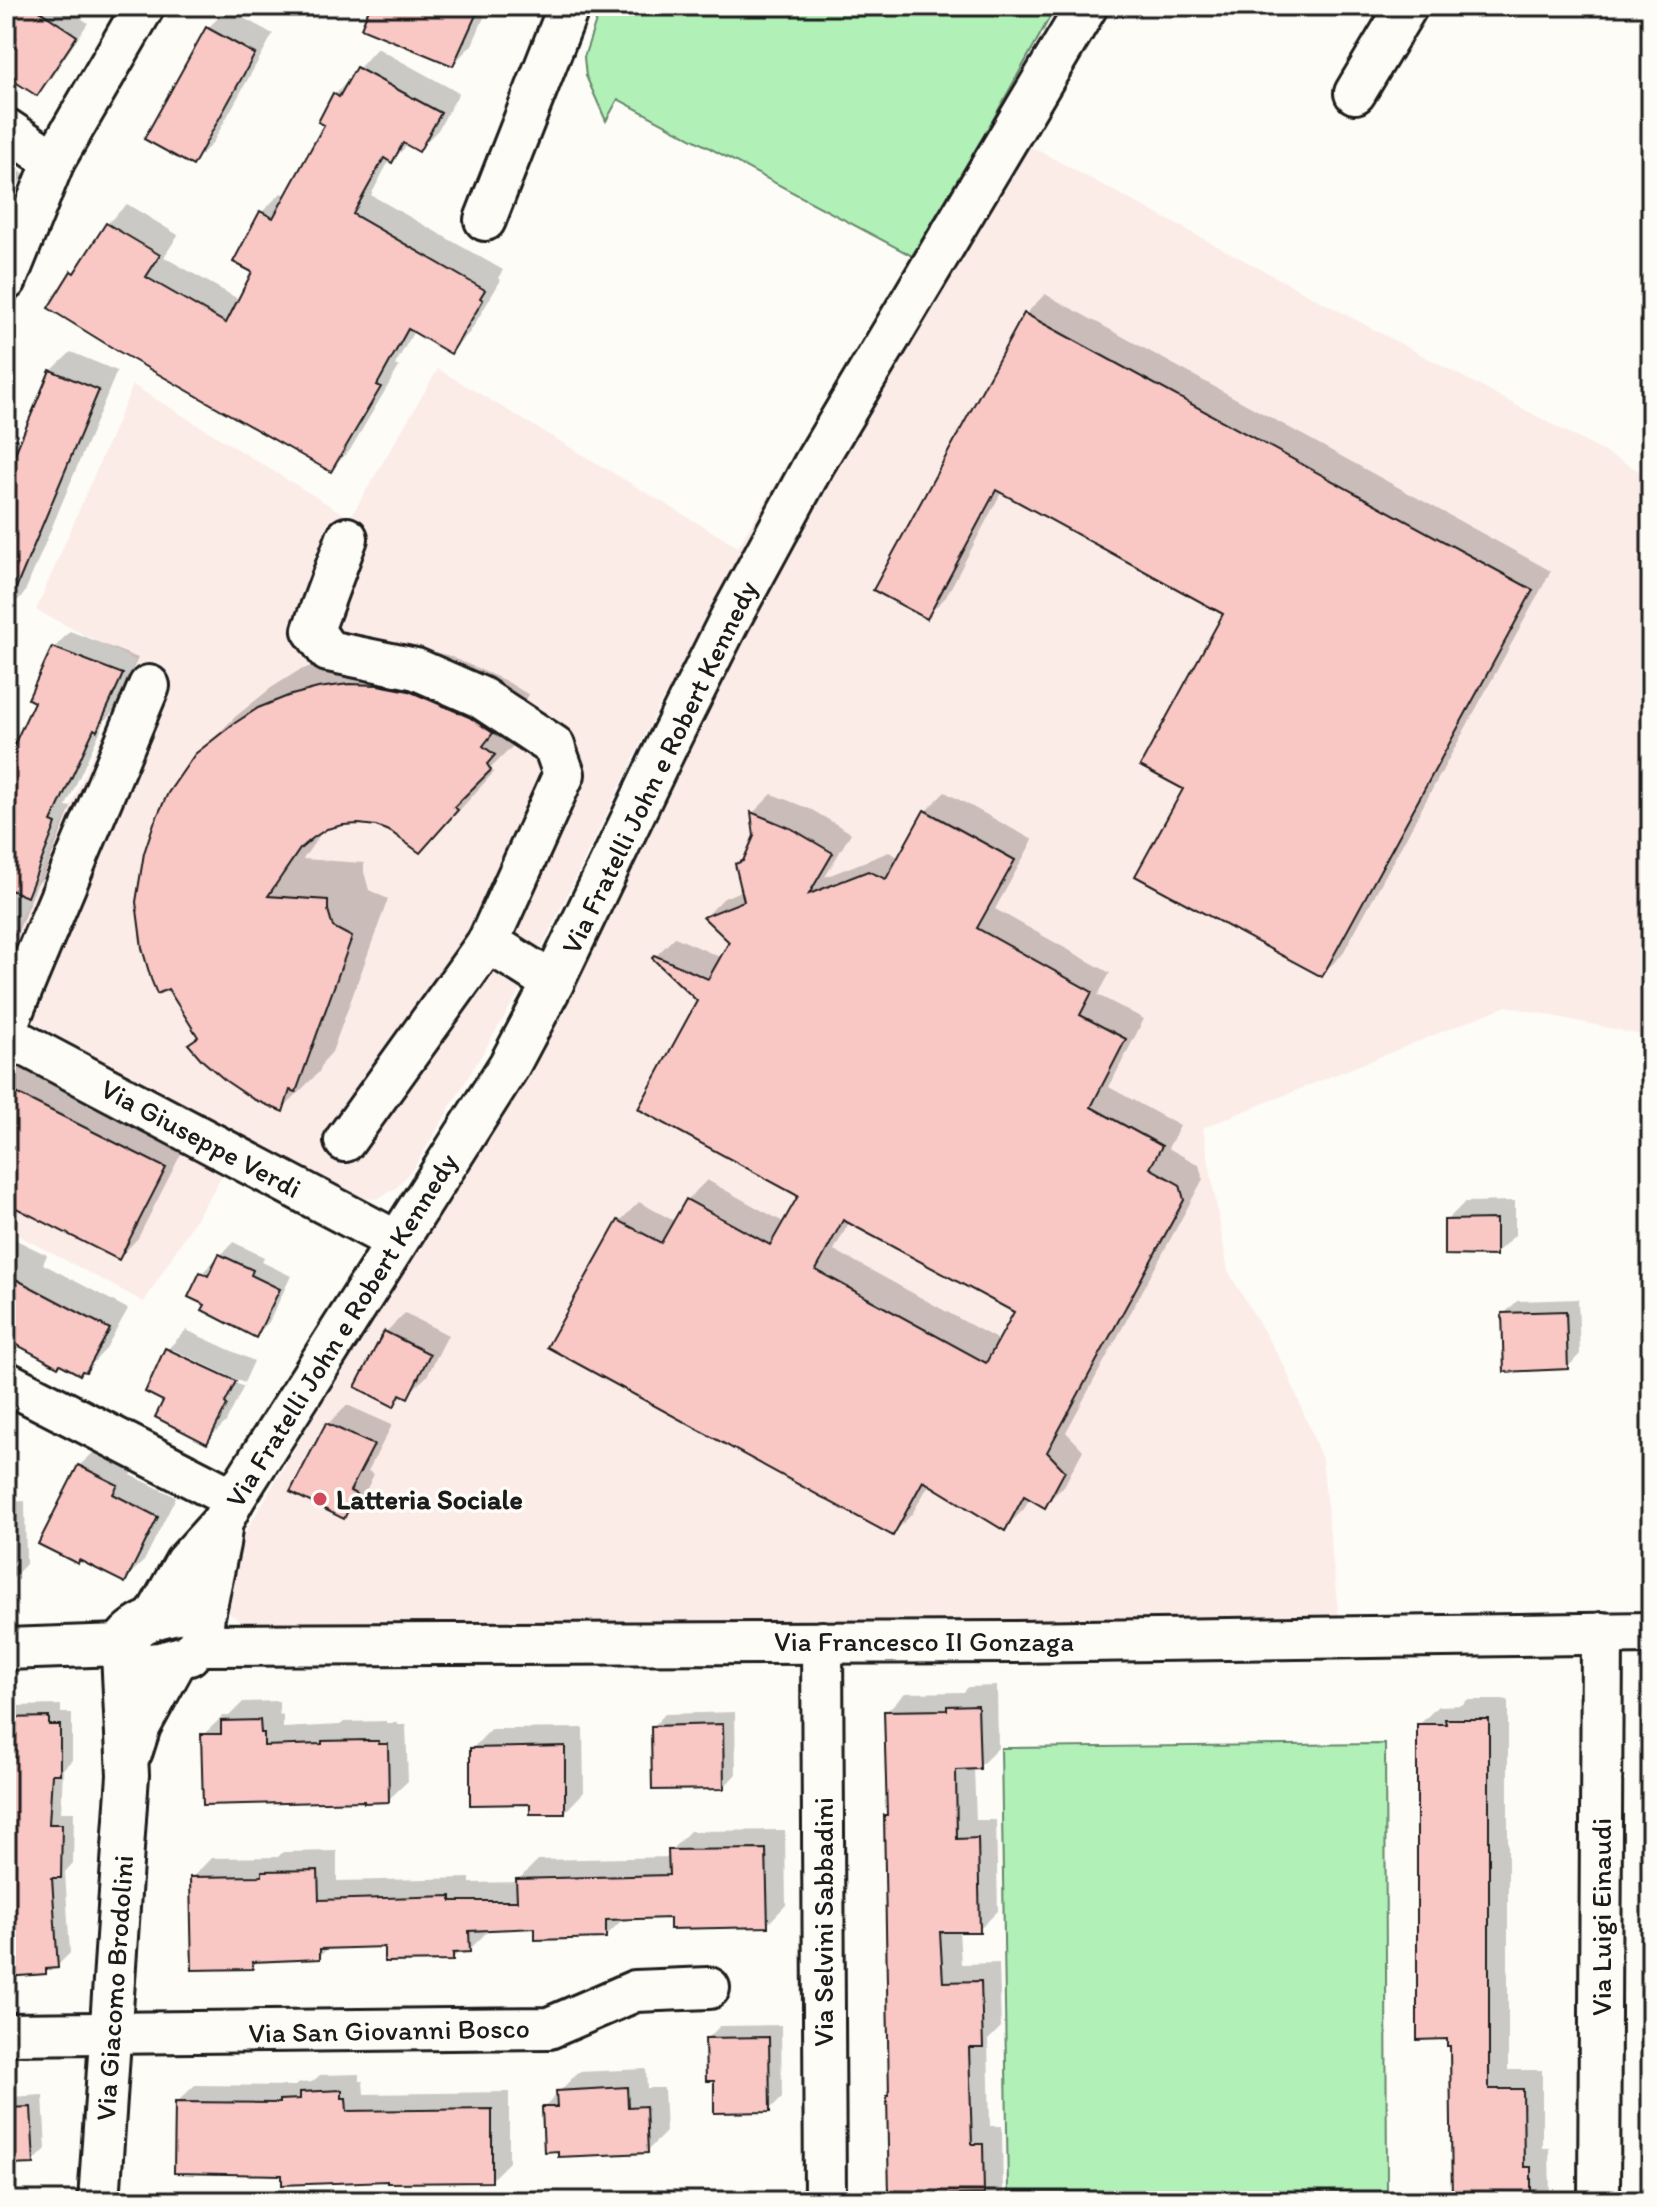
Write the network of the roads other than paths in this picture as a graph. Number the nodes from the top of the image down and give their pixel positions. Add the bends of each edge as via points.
1 (144, 6) edge
2 (569, 6) edge
3 (1087, 6) edge
4 (1407, 6) edge
5 (1355, 93) dead end
6 (6, 129) edge
7 (54, 161) junction
8 (485, 220) dead end
9 (6, 280) edge
10 (347, 538) dead end
11 (149, 686) dead end
12 (488, 942) junction
13 (553, 983) junction
14 (6, 1027) edge
15 (6, 1035) edge
16 (345, 1141) dead end
17 (396, 1241) junction
18 (6, 1382) edge
19 (228, 1510) junction
20 (155, 1617) junction
21 (1602, 1633) junction
22 (1651, 1633) edge
23 (193, 1642) junction
24 (822, 1642) junction
25 (6, 1649) edge
26 (121, 1649) junction
27 (128, 1775) junction
28 (709, 1988) dead end
29 (111, 2032) junction
30 (6, 2034) edge
31 (99, 2201) edge
32 (825, 2201) edge
33 (1599, 2201) edge

1 - 7 street
2 - 8 street
3 - 13 street, Via Fratelli John e Robert Kennedy via 807,477 729,621
4 - 5 street
6 - 7 street
7 - 9 street
10 - 12 street via 313,630 328,651 416,669 480,697 554,746 564,774
11 - 14 street
12 - 13 street
12 - 16 street
13 - 17 street, Via Fratelli John e Robert Kennedy via 510,1064
15 - 17 street, Via Giuseppe Verdi
17 - 19 street, Via Fratelli John e Robert Kennedy
18 - 19 street
19 - 20 street, Via Fratelli John e Robert Kennedy via 185,1563
19 - 23 street, Via Fratelli John e Robert Kennedy
20 - 23 street, Via Francesco II Gonzaga via 197,1614
20 - 26 street via 127,1635
21 - 22 street, Via Francesco II Gonzaga
21 - 24 street, Via Francesco II Gonzaga
21 - 33 street, Via Luigi Einaudi
23 - 24 street, Via Francesco II Gonzaga
23 - 26 street, Via Francesco II Gonzaga via 136,1665
23 - 27 street, Via Fratelli John e Robert Kennedy via 140,1726
24 - 32 street, Via Selvini Sabbadini
25 - 26 street
26 - 27 street
27 - 29 street, Via Giacomo Brodolini
28 - 29 street, Via San Giovanni Bosco via 635,1991 549,2028
29 - 30 street, Via San Giovanni Bosco
29 - 31 street, Via Giacomo Brodolini

